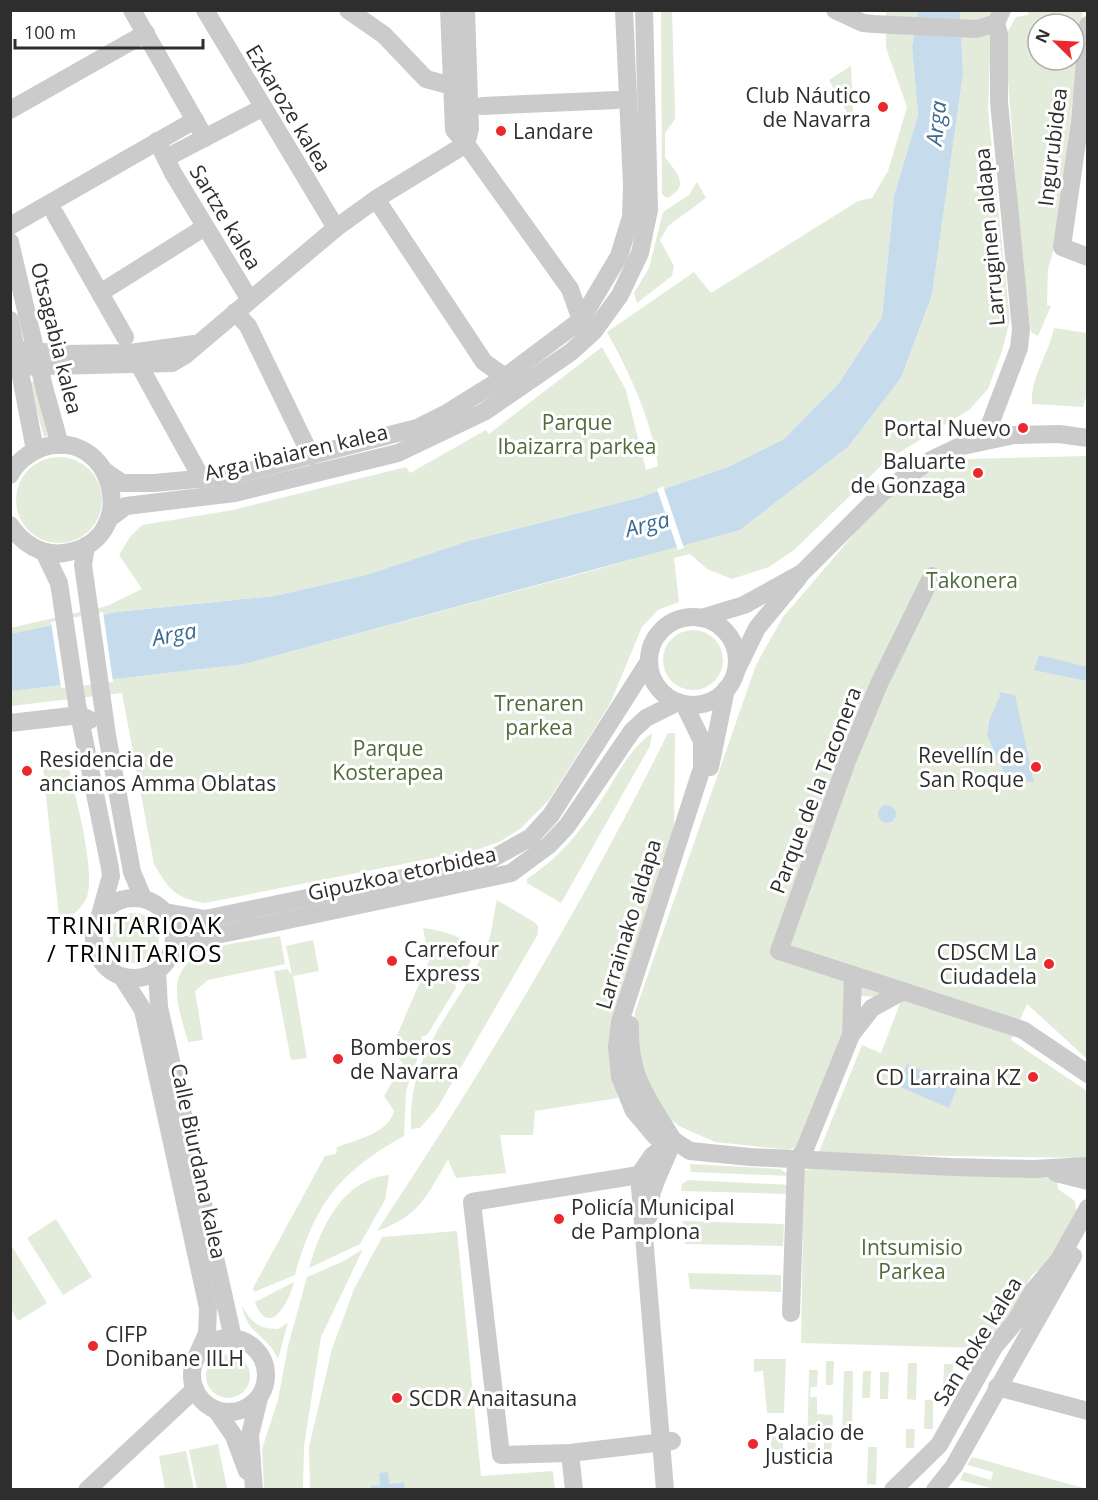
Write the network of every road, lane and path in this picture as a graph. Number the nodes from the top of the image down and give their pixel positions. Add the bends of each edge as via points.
1 (132, 10) edge
2 (205, 10) edge
3 (348, 10) edge
4 (449, 10) edge
5 (466, 10) edge
6 (624, 10) edge
7 (644, 10) edge
8 (835, 10) edge
9 (991, 22) edge
10 (1088, 25) edge
11 (146, 33) junction
12 (452, 86) junction
13 (617, 100) dead end
14 (482, 106) dead end
15 (262, 108) junction
16 (10, 110) edge
17 (195, 120) junction
18 (205, 138) junction
19 (157, 141) junction
20 (466, 144) junction
21 (166, 158) junction
22 (376, 199) junction
23 (55, 214) dead end
24 (10, 226) edge
25 (205, 227) junction
26 (336, 228) junction
27 (10, 242) edge
28 (1088, 257) edge
29 (100, 293) junction
30 (250, 300) junction
31 (235, 312) junction
32 (10, 320) edge
33 (592, 329) junction
34 (125, 337) dead end
35 (196, 344) junction
36 (14, 358) edge
37 (38, 360) junction
38 (139, 365) junction
39 (505, 377) junction
40 (1088, 438) edge
41 (984, 440) junction
42 (60, 445) junction
43 (35, 450) junction
44 (311, 456) junction
45 (105, 472) junction
46 (10, 475) edge
47 (202, 479) junction
48 (110, 518) junction
49 (10, 525) edge
50 (86, 546) junction
51 (44, 552) junction
52 (802, 573) junction
53 (932, 576) dead end
54 (701, 618) junction
55 (649, 661) junction
56 (735, 672) junction
57 (726, 689) junction
58 (681, 703) junction
59 (78, 708) junction
60 (10, 723) edge
61 (107, 735) junction
62 (143, 898) junction
63 (165, 912) junction
64 (100, 915) junction
65 (172, 951) junction
66 (157, 971) junction
67 (853, 976) junction
68 (122, 977) junction
69 (903, 991) junction
70 (851, 1035) junction
71 (1088, 1074) edge
72 (665, 1138) junction
73 (690, 1151) junction
74 (796, 1160) junction
75 (659, 1161) junction
76 (1088, 1166) edge
77 (1034, 1169) junction
78 (639, 1175) junction
79 (1088, 1181) edge
80 (1088, 1208) edge
81 (1088, 1230) edge
82 (791, 1313) dead end
83 (233, 1338) junction
84 (196, 1358) junction
85 (997, 1387) junction
86 (195, 1389) junction
87 (259, 1398) junction
88 (216, 1410) junction
89 (1088, 1411) edge
90 (667, 1442) junction
91 (570, 1454) junction
92 (87, 1490) edge
93 (574, 1490) edge
94 (665, 1490) edge
95 (677, 1490) edge
96 (892, 1490) edge
97 (935, 1490) edge

1 - 11 street
2 - 15 street, Ezkaroze kalea
3 - 12 street via 384,35 426,79
4 - 12 street
5 - 20 street via 470,129
6 - 33 street, Arga ibaiaren kalea via 631,217
7 - 33 street, Arga ibaiaren kalea via 649,210 640,253 620,295
8 - 9 street via 863,23 893,26
9 - 41 street, Larruginen aldapa via 999,34 999,102 1022,329 1019,348
10 - 28 street, Ingurubidea via 1080,121 1062,247
11 - 16 street
11 - 17 street
12 - 20 street via 454,130
13 - 14 street
15 - 18 street
15 - 26 street, Ezkaroze kalea
17 - 18 street
17 - 19 street
18 - 21 street
19 - 21 street, Sartze kalea
19 - 24 street
20 - 22 street
20 - 33 street via 570,289
21 - 25 street, Sartze kalea
22 - 26 street
22 - 39 street via 484,362
23 - 29 street
25 - 29 street
25 - 30 street, Sartze kalea
26 - 30 street
27 - 37 street, Otsagabia kalea
29 - 34 street
30 - 31 street
31 - 35 street
31 - 44 street via 248,326
32 - 36 street, Otsagabia kalea
33 - 39 street, Arga ibaiaren kalea
33 - 48 street, Arga ibaiaren kalea via 571,352 484,412 398,453 235,493 126,506
35 - 37 street
35 - 38 street via 172,363
36 - 37 street
36 - 43 street, Otsagabia kalea
37 - 38 street
37 - 42 street, Otsagabia kalea
38 - 47 street
39 - 44 street, Arga ibaiaren kalea via 417,428
40 - 41 street via 1032,433
41 - 52 street via 931,460 883,492
42 - 43 street
42 - 45 street via 78,448 94,458
43 - 46 street
44 - 47 street, Arga ibaiaren kalea
45 - 47 street, Arga ibaiaren kalea via 122,483
45 - 48 street via 113,502
48 - 50 street
49 - 51 street via 26,542
50 - 51 street via 59,554
50 - 61 street via 83,566
51 - 59 street via 54,568 62,596
52 - 54 street via 744,605
52 - 56 street via 757,628
53 - 67 street, Parque de la Taconera via 879,684 847,761 779,951
54 - 55 street via 669,625 654,642
54 - 56 street via 714,623 733,644
55 - 58 street via 654,682 668,698
55 - 63 street, Gipuzkoa etorbidea via 551,815 531,837 490,860 205,919
56 - 57 street
57 - 58 street via 711,701
57 - 72 street, Larrainako aldapa via 710,771 631,1020 629,1045 633,1068
58 - 65 street, Gipuzkoa etorbidea via 646,718 632,731 567,826 511,873 207,937
58 - 72 street, Larrainako aldapa via 702,741 702,768 640,954 620,1022 617,1047 620,1077 634,1111
59 - 60 street
59 - 61 street
59 - 64 street via 111,876
61 - 62 street via 132,872
62 - 63 street
62 - 64 street via 119,900
63 - 65 street via 172,924
64 - 68 street via 93,944 104,965
65 - 66 street
66 - 68 street via 146,977
66 - 83 street, Calle Biurdana kalea via 159,1007
67 - 69 street, Parque de la Taconera
67 - 70 street
68 - 84 street, Calle Biurdana kalea via 143,1010 208,1308 207,1333
69 - 70 street via 872,1008
69 - 71 street, Parque de la Taconera via 1023,1030
70 - 74 street via 804,1151
72 - 73 street, Larrainako aldapa
72 - 75 street
73 - 74 street, Larrainako aldapa
73 - 75 street
74 - 77 street, Larrainako aldapa
74 - 82 street
75 - 78 street
75 - 90 street via 648,1208
76 - 77 street, Larrainako aldapa
77 - 79 street, Larrainako aldapa
78 - 90 street
78 - 91 street via 472,1202 501,1455
80 - 96 street, San Roke kalea via 1059,1260 994,1347 939,1445
81 - 85 street, San Roke kalea
83 - 84 street via 212,1342
83 - 87 street via 244,1341 261,1356 266,1377
84 - 86 street
85 - 89 street
85 - 97 street, San Roke kalea via 954,1466
86 - 88 street
86 - 92 street
87 - 88 street via 239,1411
87 - 88 street via 250,1435 254,1490 234,1436
90 - 91 street
90 - 94 street
90 - 95 street
91 - 93 street

